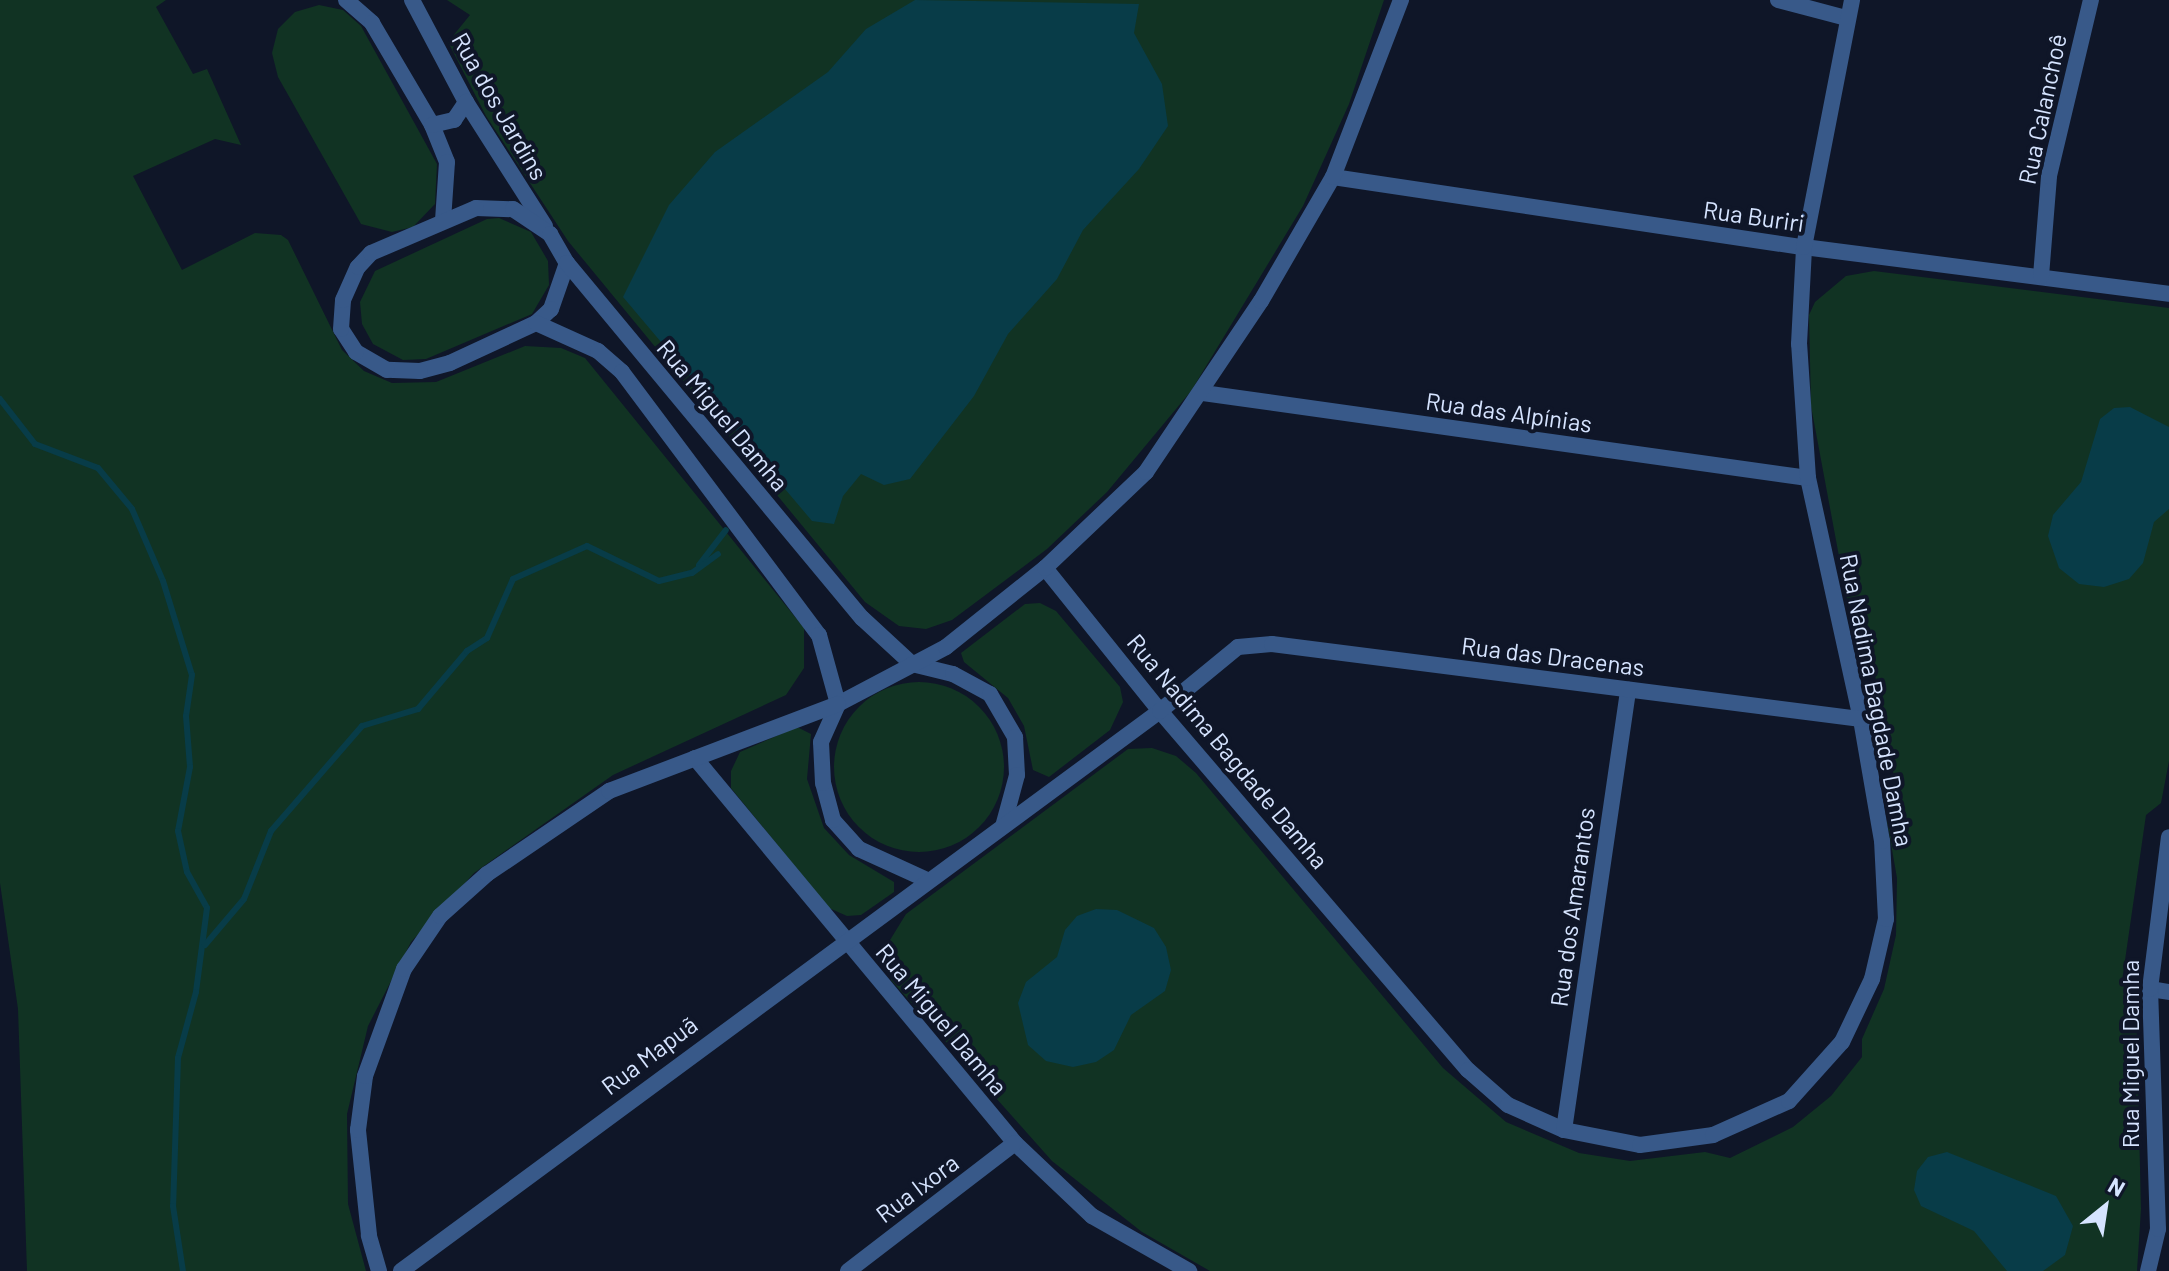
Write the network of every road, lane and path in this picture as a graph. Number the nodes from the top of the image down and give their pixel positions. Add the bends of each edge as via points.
1 (346, 0) edge
2 (374, 0) edge
3 (412, 0) edge
4 (1401, 0) edge
5 (1778, 0) edge
6 (1852, 0) edge
7 (2091, 0) edge
8 (368, 18) junction
9 (1846, 18) junction
10 (466, 102) junction
11 (432, 125) junction
12 (1333, 177) junction
13 (443, 220) junction
14 (550, 234) junction
15 (1804, 247) junction
16 (567, 263) junction
17 (2041, 276) junction
18 (2169, 294) edge
19 (536, 323) junction
20 (1203, 393) junction
21 (1808, 478) junction
22 (1045, 568) junction
23 (912, 664) junction
24 (1628, 690) junction
25 (838, 704) junction
26 (1160, 711) junction
27 (1861, 719) junction
28 (695, 758) junction
29 (1004, 823) junction
30 (2169, 837) edge
31 (927, 880) junction
32 (844, 940) junction
33 (2150, 989) junction
34 (2169, 992) edge
35 (1564, 1130) junction
36 (1015, 1143) junction
37 (2164, 1230) edge
38 (379, 1271) edge
39 (401, 1271) edge
40 (848, 1271) edge
41 (1189, 1271) edge
42 (2148, 1271) edge

1 - 8 street
2 - 8 street
3 - 10 street, Rua dos Jardins
4 - 12 street
5 - 9 street
6 - 9 street, Rua Nadima Bagdade Damha
7 - 17 street, Rua Calanchoê via 2049,176
8 - 11 street
9 - 15 street, Rua Nadima Bagdade Damha
10 - 11 street via 454,120
10 - 14 street, Rua dos Jardins
11 - 13 street via 447,162
12 - 15 street, Rua Buriri
12 - 20 street
13 - 14 street via 476,208 513,209
13 - 19 street via 371,253 358,267 343,300 341,329 356,352 387,370 420,371 450,363
14 - 16 street
15 - 17 street, Rua Buriri
15 - 21 street, Rua Nadima Bagdade Damha via 1799,344
16 - 19 street via 551,309
16 - 23 street, Rua Miguel Damha via 862,618
17 - 18 street, Rua Buriri
19 - 25 street, Rua Miguel Damha via 598,351 622,372 819,635
20 - 21 street, Rua das Alpínias
20 - 22 street via 1146,472
21 - 27 street, Rua Nadima Bagdade Damha
22 - 23 street via 929,657
22 - 26 street, Rua Nadima Bagdade Damha
23 - 25 street
23 - 29 street via 953,674 990,694 1015,737 1017,775
24 - 26 street, Rua das Dracenas via 1272,644 1238,647
24 - 27 street, Rua das Dracenas
24 - 35 street, Rua dos Amarantos
25 - 28 street
25 - 31 street via 821,742 823,783 833,820 859,849
26 - 29 street
26 - 35 street, Rua Nadima Bagdade Damha via 1468,1070 1508,1105
27 - 35 street, Rua Nadima Bagdade Damha via 1882,841 1886,919 1872,979 1842,1042 1789,1101 1713,1135 1640,1145
28 - 32 street, Rua Miguel Damha
28 - 38 street via 609,791 487,874 440,916 404,969 365,1076 358,1130 369,1235
29 - 31 street
30 - 33 street, Rua Miguel Damha
31 - 32 street, Rua Mapuã
32 - 36 street, Rua Miguel Damha
32 - 39 street, Rua Mapuã
33 - 34 street
33 - 37 street, Rua Miguel Damha
36 - 40 street, Rua Ixora
36 - 41 street, Rua Miguel Damha via 1092,1216
37 - 42 street, Rua Miguel Damha

